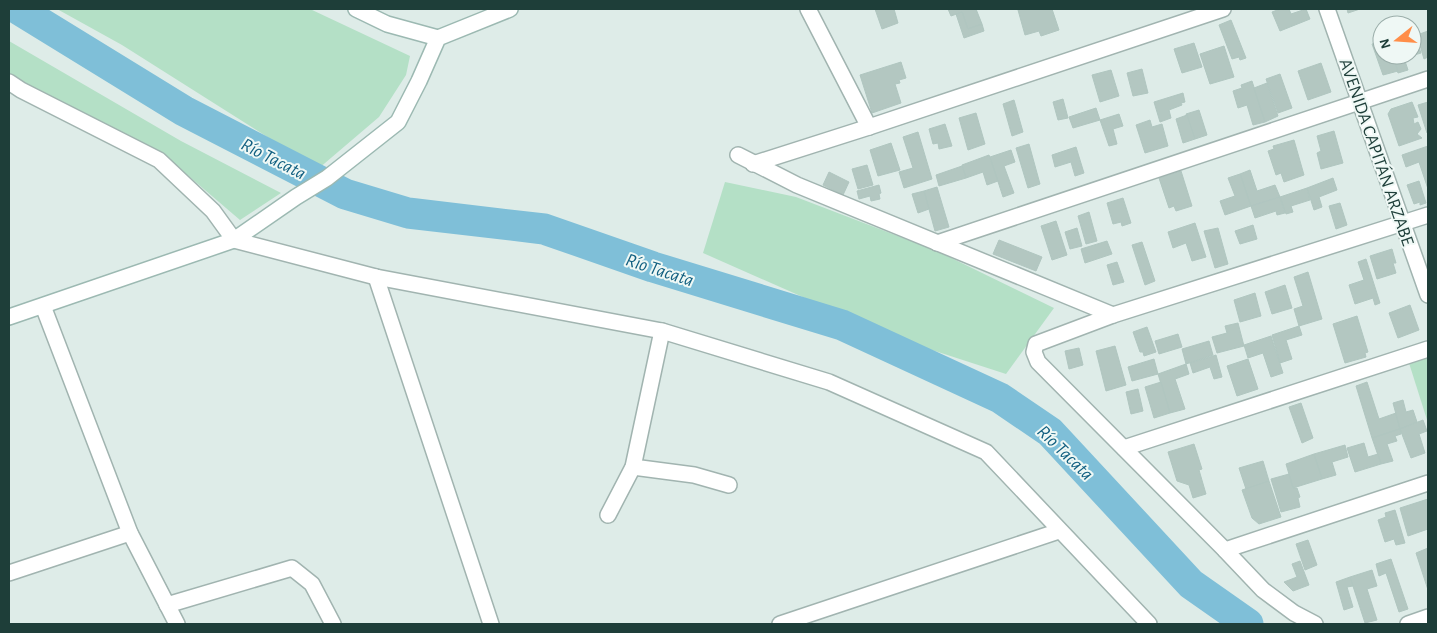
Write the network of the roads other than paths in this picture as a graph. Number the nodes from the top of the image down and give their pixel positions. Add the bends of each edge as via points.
1 (356, 9) edge
2 (510, 9) edge
3 (808, 9) edge
4 (1223, 9) edge
5 (1327, 9) edge
6 (438, 38) junction
7 (1428, 79) edge
8 (9, 82) edge
9 (1360, 102) junction
10 (869, 127) junction
11 (738, 155) dead end
12 (753, 164) junction
13 (1428, 215) edge
14 (1403, 224) junction
15 (234, 240) junction
16 (937, 243) junction
17 (376, 277) junction
18 (1428, 295) edge
19 (43, 306) junction
20 (1113, 315) junction
21 (9, 317) edge
22 (662, 332) junction
23 (1428, 350) edge
24 (1124, 448) junction
25 (633, 467) junction
26 (1428, 483) edge
27 (729, 485) dead end
28 (608, 515) dead end
29 (1059, 531) junction
30 (130, 533) junction
31 (1225, 550) junction
32 (9, 573) edge
33 (167, 605) junction
34 (1428, 617) edge
35 (177, 624) edge
36 (333, 624) edge
37 (490, 624) edge
38 (780, 624) edge
39 (1149, 624) edge
40 (1315, 624) edge
41 (1408, 624) edge

1 - 6 street via 387,24
2 - 6 street
3 - 10 street
4 - 10 street
5 - 9 street, AVENIDA CAPITÁN ARZABE
6 - 15 street via 398,122 326,178
7 - 9 street
8 - 15 street via 159,160 213,211
9 - 14 street, AVENIDA CAPITÁN ARZABE
9 - 16 street
10 - 12 street
11 - 12 street
12 - 16 street
13 - 14 street
14 - 18 street, AVENIDA CAPITÁN ARZABE
14 - 20 street
15 - 17 street
15 - 19 street
16 - 20 street
17 - 22 street
17 - 37 street
19 - 21 street
19 - 30 street
20 - 24 street via 1036,344 1034,352 1038,362
22 - 25 street
22 - 29 street via 829,382 986,452
23 - 24 street
24 - 31 street
25 - 27 street via 694,475
25 - 28 street
26 - 31 street
29 - 38 street
29 - 39 street
30 - 32 street
30 - 33 street
31 - 40 street via 1263,590
33 - 35 street
33 - 36 street via 292,568 312,584
34 - 41 street

